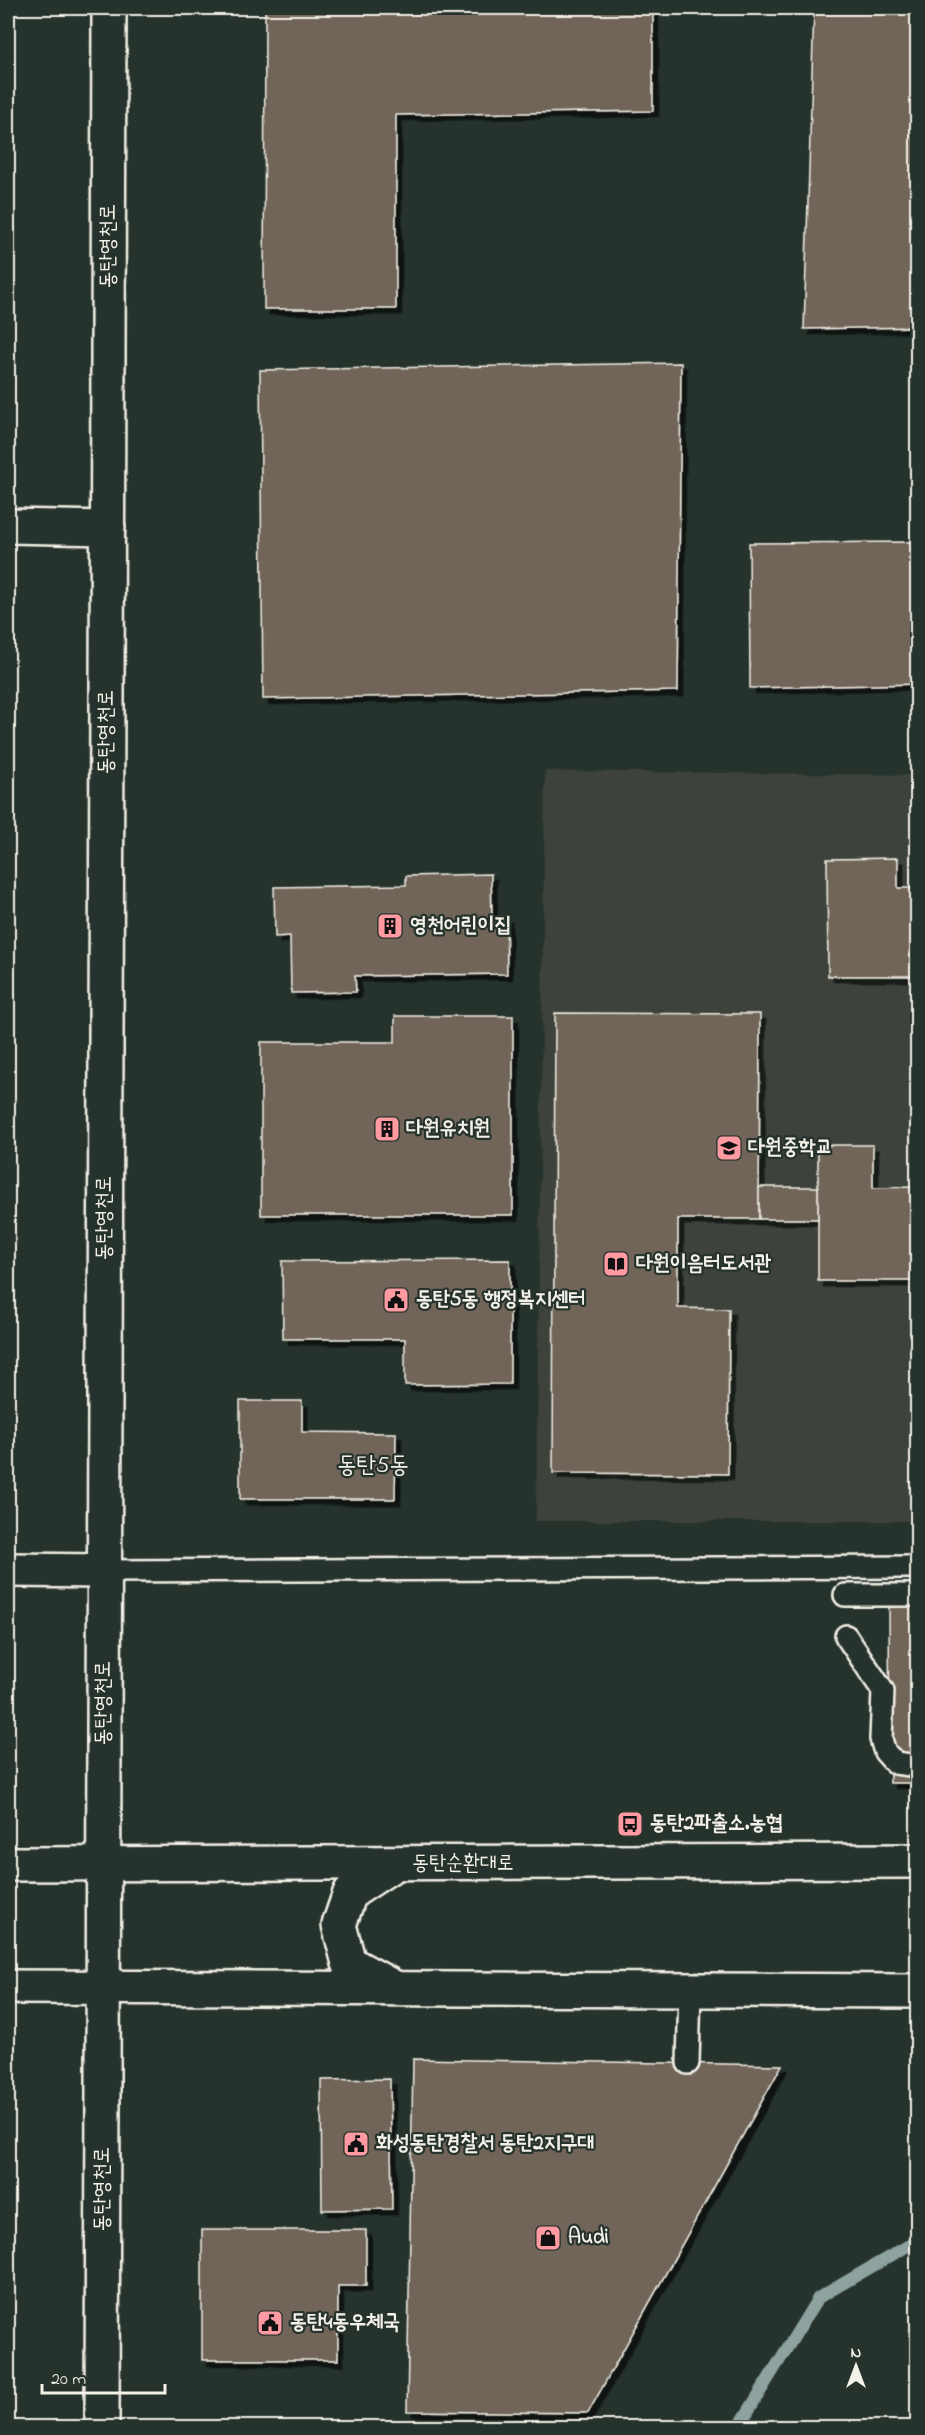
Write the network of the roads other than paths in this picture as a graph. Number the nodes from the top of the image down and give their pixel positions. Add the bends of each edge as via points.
1 (109, 8) edge
2 (8, 526) edge
3 (108, 528) junction
4 (918, 1567) edge
5 (8, 1570) edge
6 (104, 1571) junction
7 (845, 1595) dead end
8 (918, 1595) edge
9 (846, 1636) dead end
10 (918, 1766) edge
11 (918, 1861) edge
12 (8, 1864) edge
13 (103, 1864) junction
14 (394, 1864) junction
15 (8, 1988) edge
16 (104, 1988) junction
17 (397, 1989) junction
18 (690, 1990) junction
19 (918, 1991) edge
20 (688, 2063) dead end
21 (102, 2427) edge

1 - 3 street, 동탄영천로
2 - 3 street
3 - 6 street, 동탄영천로
4 - 6 lane
5 - 6 street
6 - 13 street, 동탄영천로
7 - 8 lane
9 - 10 lane via 883,1691 881,1739 885,1752 895,1763
11 - 14 street, 동탄순환대로
12 - 13 street, 동탄순환대로
13 - 14 street, 동탄순환대로
13 - 16 street, 동탄영천로
14 - 17 street via 350,1893 339,1925 349,1963
15 - 16 street
16 - 17 street
16 - 21 street, 동탄영천로
17 - 18 street
18 - 19 street
18 - 20 lane

